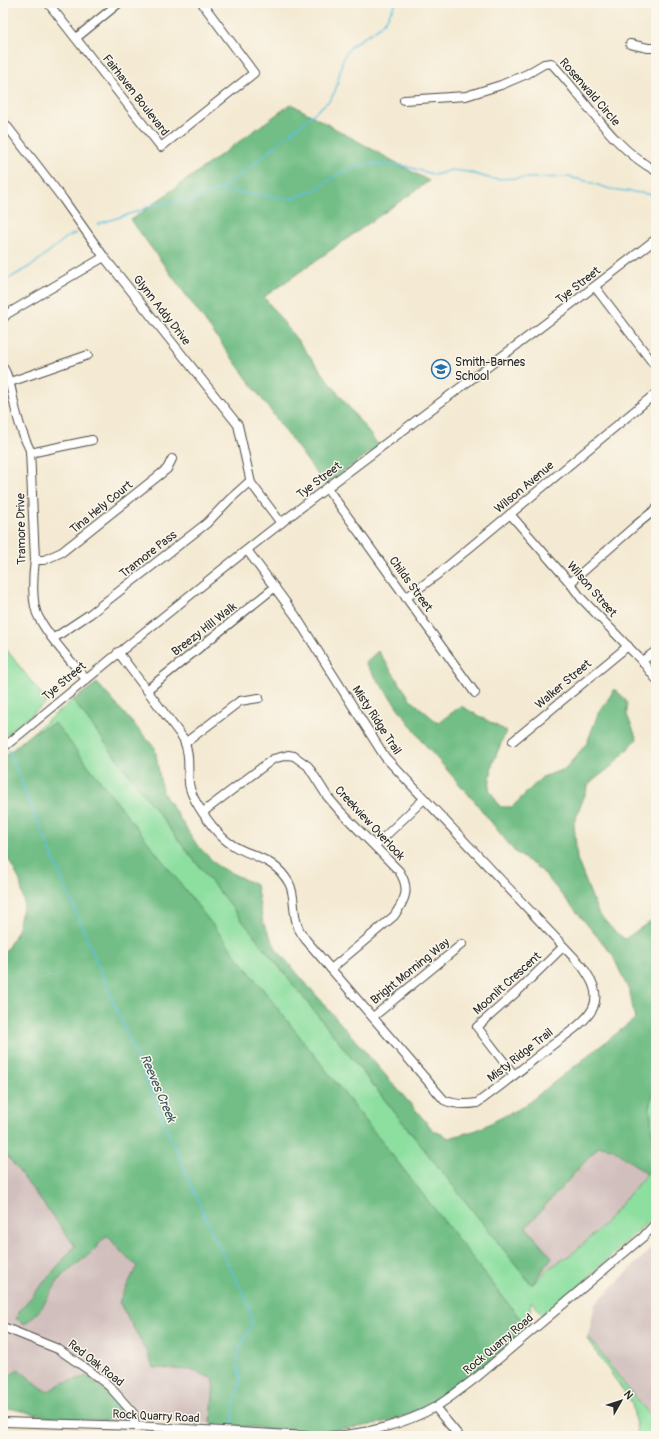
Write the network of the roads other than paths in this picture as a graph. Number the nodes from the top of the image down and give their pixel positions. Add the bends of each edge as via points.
1 (48, 3) edge
2 (119, 3) edge
3 (202, 3) edge
4 (76, 38) junction
5 (630, 44) dead end
6 (656, 48) edge
7 (404, 100) dead end
8 (3, 121) edge
9 (656, 171) edge
10 (656, 239) edge
11 (104, 257) junction
12 (595, 286) junction
13 (3, 319) edge
14 (88, 355) dead end
15 (3, 367) edge
16 (656, 367) edge
17 (10, 382) junction
18 (656, 393) edge
19 (92, 440) dead end
20 (30, 453) junction
21 (172, 459) dead end
22 (251, 483) junction
23 (327, 488) junction
24 (656, 509) edge
25 (510, 514) junction
26 (281, 523) junction
27 (247, 550) junction
28 (35, 560) junction
29 (570, 583) junction
30 (276, 587) junction
31 (406, 598) junction
32 (54, 638) junction
33 (628, 646) junction
34 (656, 651) edge
35 (118, 652) junction
36 (642, 661) junction
37 (86, 679) junction
38 (656, 679) edge
39 (148, 689) junction
40 (476, 693) dead end
41 (259, 698) dead end
42 (513, 741) dead end
43 (185, 743) junction
44 (3, 748) edge
45 (424, 799) junction
46 (203, 812) junction
47 (376, 846) junction
48 (462, 944) dead end
49 (563, 948) junction
50 (331, 969) junction
51 (373, 1017) junction
52 (514, 1075) junction
53 (656, 1223) edge
54 (3, 1328) edge
55 (435, 1406) junction
56 (3, 1422) edge
57 (135, 1426) junction
58 (307, 1436) edge
59 (332, 1436) edge
60 (460, 1436) edge

1 - 4 street, Fairhaven Boulevard
2 - 4 street
3 - 4 street, Fairhaven Boulevard via 254,73 161,147
5 - 6 street
7 - 9 street, Rosenwald Circle via 466,96 501,85 551,63 616,141 643,164
8 - 11 street, Glynn Addy Drive
10 - 12 street, Tye Street
11 - 13 street via 7,314
11 - 22 street, Glynn Addy Drive via 238,425
12 - 16 street
12 - 23 street, Tye Street
14 - 17 street
15 - 17 street, Tramore Drive
17 - 20 street, Tramore Drive via 16,414
18 - 25 street, Wilson Avenue
19 - 20 street
20 - 28 street, Tramore Drive
21 - 28 street, Tina Hely Court via 167,469 62,552 44,560
22 - 26 street, Glynn Addy Drive
22 - 32 street, Tramore Pass via 228,500 207,523 90,614
23 - 26 street, Tye Street
23 - 31 street, Childs Street
24 - 29 street
25 - 29 street, Wilson Street
25 - 31 street, Wilson Avenue
26 - 27 street, Tye Street
27 - 30 street, Misty Ridge Trail
27 - 35 street, Tye Street
28 - 32 street, Tramore Drive via 35,605 38,618
29 - 33 street, Wilson Street via 590,608
30 - 39 street, Breezy Hill Walk
30 - 45 street, Misty Ridge Trail via 385,757
31 - 40 street, Childs Street
32 - 37 street, Tramore Drive
33 - 36 street, Wilson Street
33 - 42 street, Walker Street
34 - 36 street
35 - 37 street, Tye Street
35 - 39 street, Misty Ridge Trail
36 - 38 street, Wilson Street
37 - 44 street, Tye Street
39 - 43 street, Misty Ridge Trail
41 - 43 street via 240,701
43 - 46 street, Misty Ridge Trail via 188,751 188,782 191,793
45 - 47 street
45 - 49 street, Misty Ridge Trail
46 - 47 street, Creekview Overlook via 273,759 288,755 308,766 327,796
46 - 50 street, Misty Ridge Trail via 222,837 244,850 265,858 276,867 289,883 298,928
47 - 50 street, Creekview Overlook via 405,880 406,896 394,916
48 - 51 street, Bright Morning Way
49 - 52 street, Misty Ridge Trail via 592,979 595,989 593,1008 586,1018
49 - 52 street, Moonlit Crescent via 477,1027
50 - 51 street, Misty Ridge Trail
51 - 52 street, Misty Ridge Trail via 437,1093 451,1103 477,1103
53 - 55 street, Rock Quarry Road via 643,1237 477,1377
54 - 57 street, Red Oak Road via 58,1349 90,1371 109,1386 133,1413
55 - 59 street, Rock Quarry Road via 386,1426
55 - 60 street
56 - 57 street, Rock Quarry Road
57 - 58 street, Rock Quarry Road

